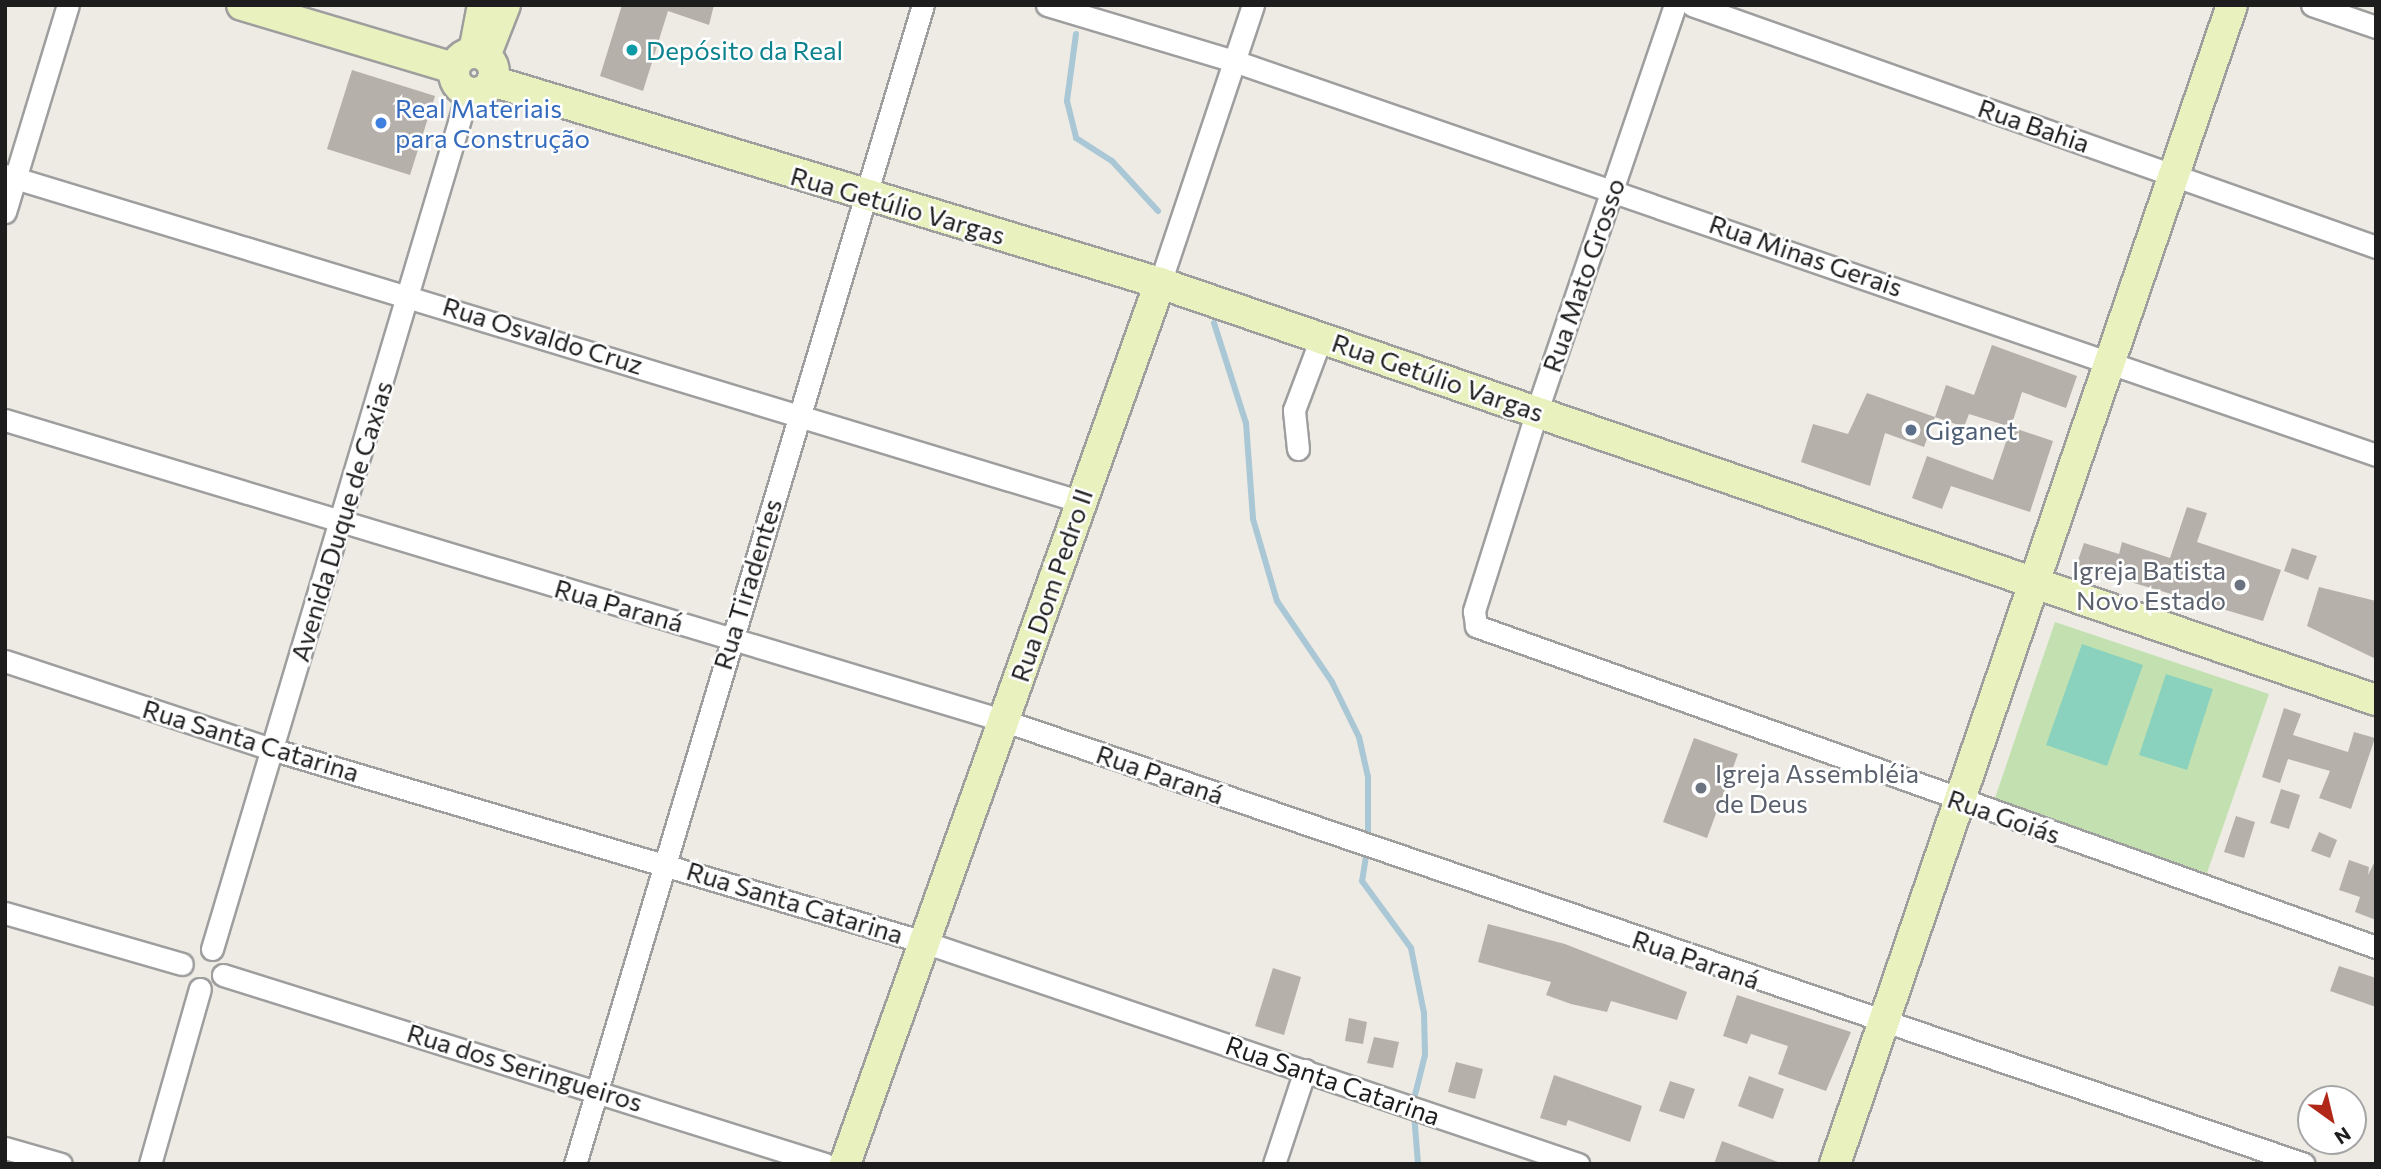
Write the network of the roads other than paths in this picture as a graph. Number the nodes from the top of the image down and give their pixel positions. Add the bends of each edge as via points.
1 (68, 5) edge
2 (242, 5) edge
3 (483, 5) edge
4 (505, 5) edge
5 (923, 5) edge
6 (1047, 5) edge
7 (1253, 5) edge
8 (1675, 5) edge
9 (1692, 5) edge
10 (2232, 5) edge
11 (2312, 5) edge
12 (1080, 10) edge
13 (2376, 27) edge
14 (1234, 61) junction
15 (475, 70) junction
16 (2174, 174) junction
17 (10, 176) edge
18 (1612, 190) junction
19 (865, 197) junction
20 (5, 212) edge
21 (2376, 247) edge
22 (1160, 283) junction
23 (408, 295) junction
24 (1321, 338) junction
25 (2111, 359) junction
26 (1537, 411) junction
27 (799, 412) junction
28 (5, 420) edge
29 (1298, 449) dead end
30 (2376, 455) edge
31 (1079, 501) junction
32 (340, 525) junction
33 (2036, 583) junction
34 (1476, 626) joint
35 (731, 638) junction
36 (5, 661) edge
37 (2376, 700) edge
38 (1005, 721) junction
39 (271, 749) junction
40 (1960, 800) junction
41 (667, 863) junction
42 (5, 913) edge
43 (924, 942) junction
44 (2376, 947) edge
45 (212, 949) junction
46 (183, 964) junction
47 (223, 975) junction
48 (200, 989) junction
49 (1884, 1023) junction
50 (1305, 1070) junction
51 (598, 1088) junction
52 (5, 1148) edge
53 (61, 1164) edge
54 (150, 1164) edge
55 (575, 1164) edge
56 (825, 1164) edge
57 (845, 1164) edge
58 (1274, 1164) edge
59 (1578, 1164) edge
60 (1835, 1164) edge
61 (2304, 1164) edge

1 - 17 street
2 - 15 street, Rua Getúlio Vargas
3 - 15 street, Avenida Duque de Caxias
4 - 15 street, Avenida Duque de Caxias
5 - 19 street, Rua Tiradentes
6 - 12 street, Rua Minas Gerais
7 - 14 street, Rua Dom Pedro II
8 - 18 street, Rua Mato Grosso
9 - 16 street, Rua Bahia
10 - 16 street
11 - 13 street
12 - 14 street, Rua Minas Gerais
14 - 18 street, Rua Minas Gerais
14 - 22 street, Rua Dom Pedro II
15 - 19 street, Rua Getúlio Vargas
15 - 23 street, Avenida Duque de Caxias
16 - 21 street, Rua Bahia
16 - 25 street
17 - 20 street
17 - 23 street, Rua Osvaldo Cruz
18 - 25 street, Rua Minas Gerais
18 - 26 street, Rua Mato Grosso
19 - 22 street, Rua Getúlio Vargas
19 - 27 street, Rua Tiradentes
22 - 24 street, Rua Getúlio Vargas
22 - 31 street, Rua Dom Pedro II
23 - 27 street, Rua Osvaldo Cruz
23 - 32 street, Avenida Duque de Caxias
24 - 26 street, Rua Getúlio Vargas
24 - 29 street via 1294,410
25 - 30 street, Rua Minas Gerais
25 - 33 street
26 - 33 street, Rua Getúlio Vargas
26 - 34 street, Rua Mato Grosso via 1474,611
27 - 31 street, Rua Osvaldo Cruz
27 - 35 street, Rua Tiradentes
28 - 32 street, Rua Paraná
31 - 38 street, Rua Dom Pedro II
32 - 35 street, Rua Paraná
32 - 39 street, Avenida Duque de Caxias
33 - 37 street, Rua Getúlio Vargas
33 - 40 street
34 - 40 street, Rua Goiás
35 - 38 street, Rua Paraná
35 - 41 street, Rua Tiradentes
36 - 39 street, Rua Santa Catarina
38 - 43 street, Rua Dom Pedro II
38 - 49 street, Rua Paraná
39 - 41 street, Rua Santa Catarina
39 - 45 street, Avenida Duque de Caxias
40 - 44 street, Rua Goiás
40 - 49 street
41 - 43 street, Rua Santa Catarina
41 - 51 street, Rua Tiradentes
42 - 46 street
43 - 50 street, Rua Santa Catarina
43 - 57 street, Rua Dom Pedro II
45 - 46 street via 197,948
45 - 47 street via 222,960
46 - 48 street via 186,979
47 - 48 street
47 - 51 street, Rua dos Seringueiros
48 - 54 street
49 - 60 street
49 - 61 street, Rua Paraná
50 - 58 street
50 - 59 street, Rua Santa Catarina
51 - 55 street, Rua Tiradentes
51 - 56 street, Rua dos Seringueiros
52 - 53 street

